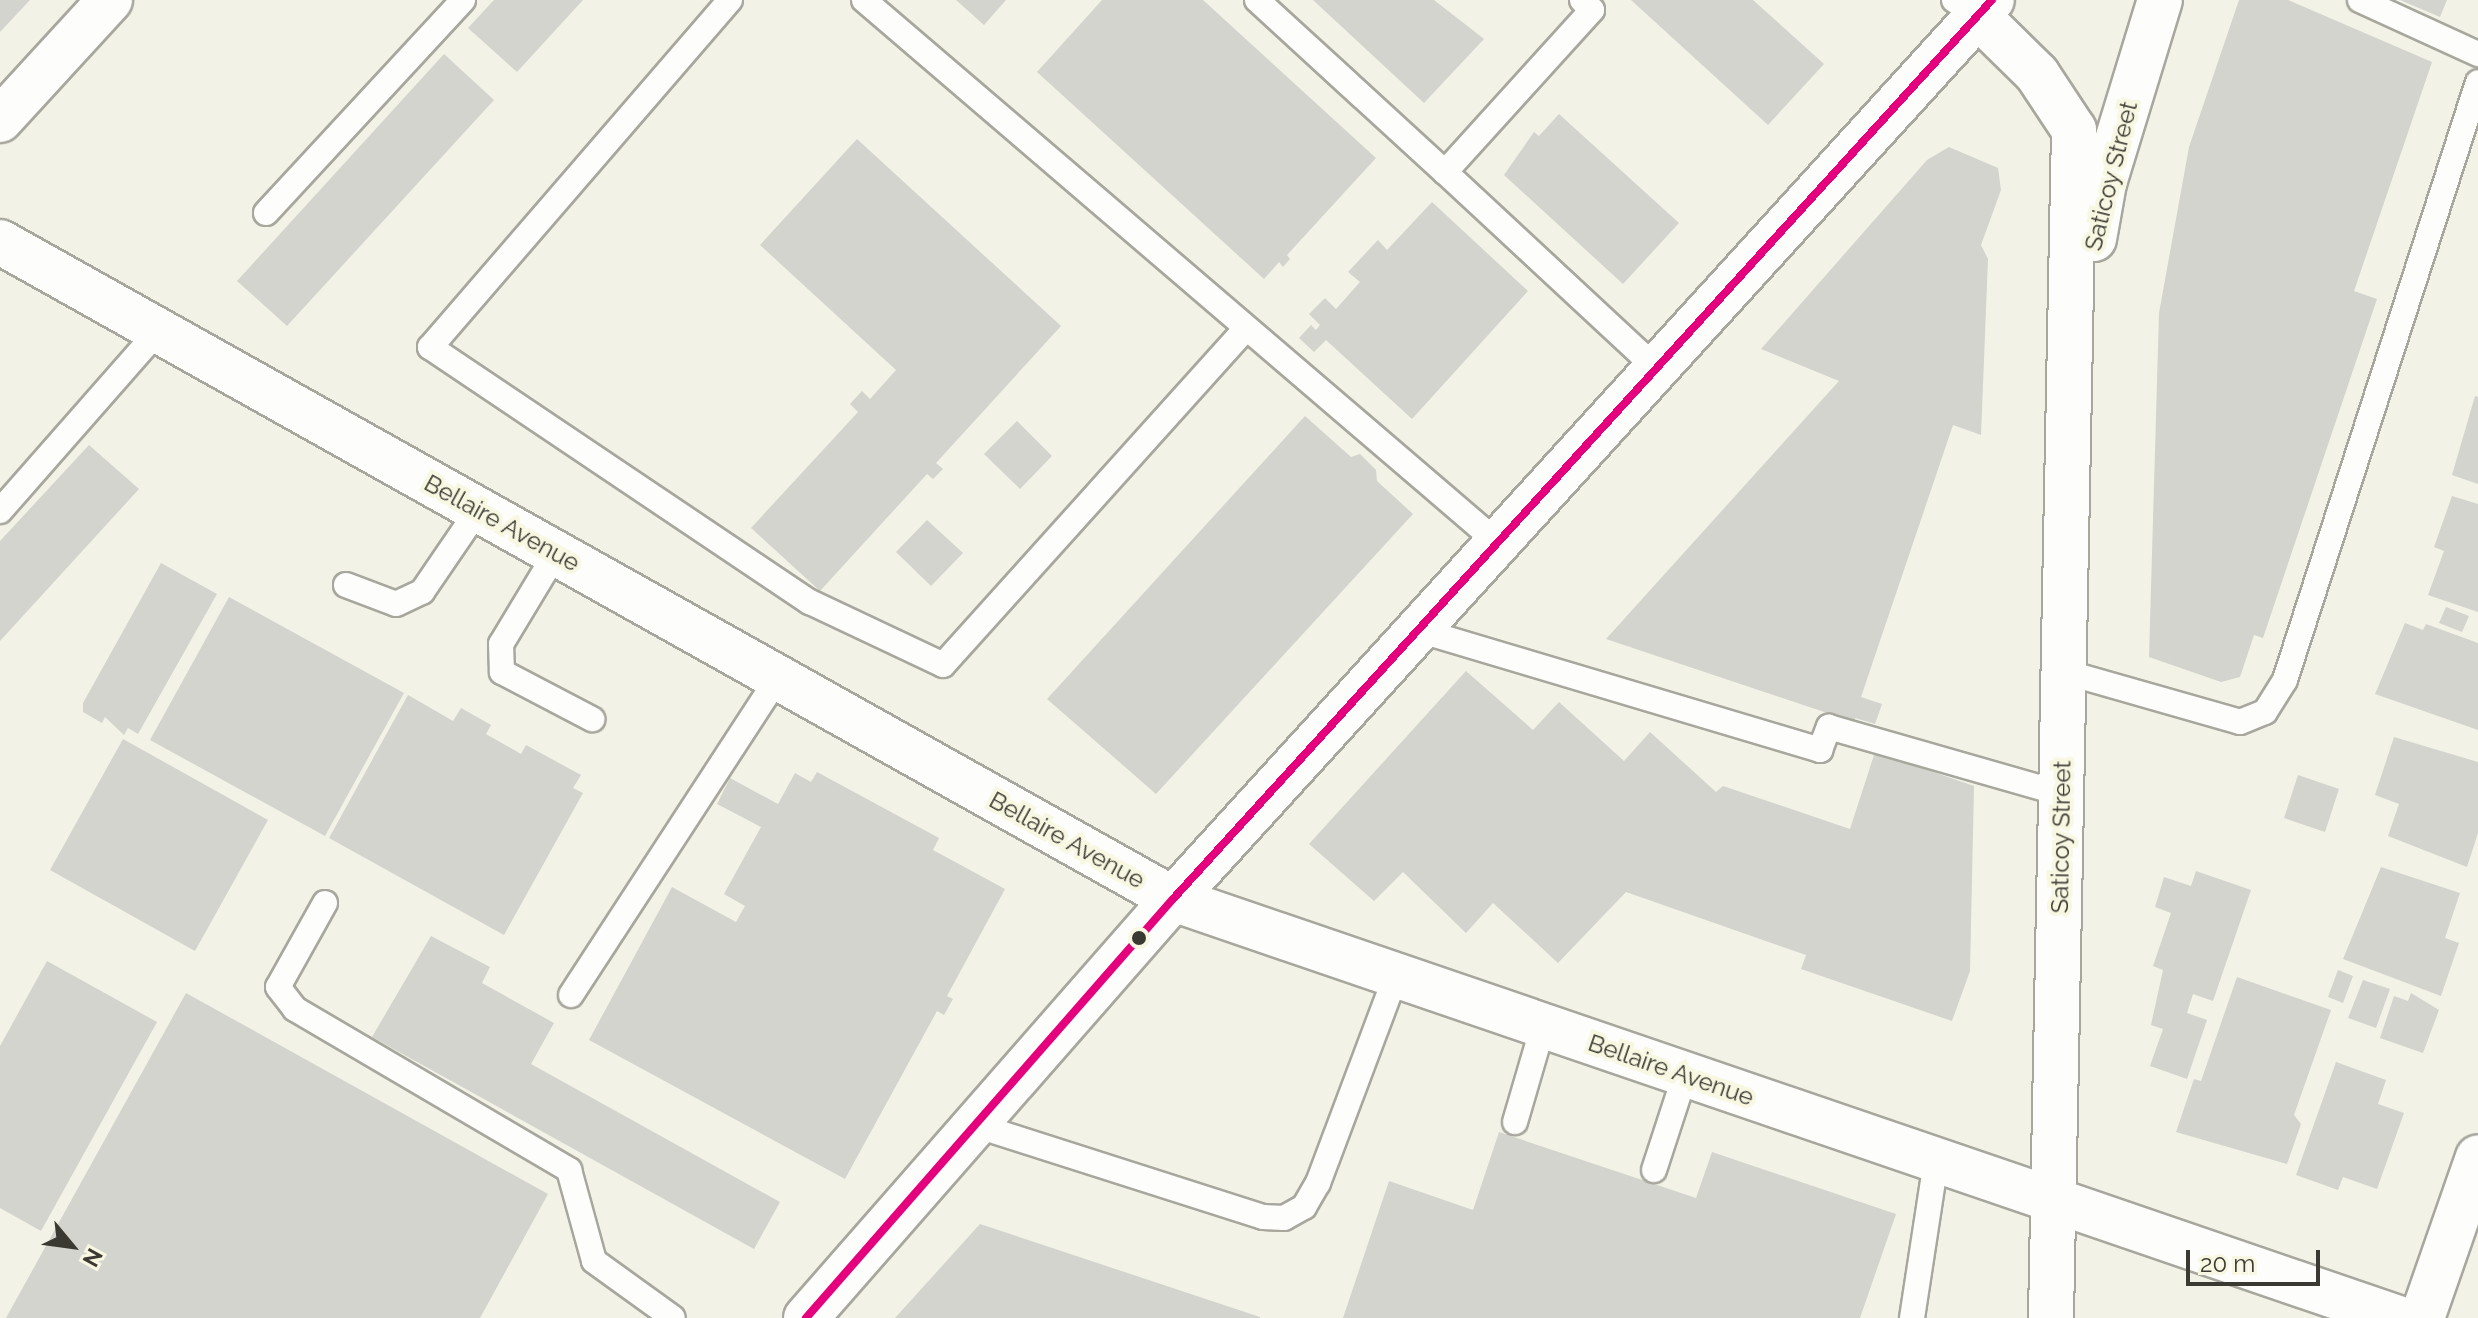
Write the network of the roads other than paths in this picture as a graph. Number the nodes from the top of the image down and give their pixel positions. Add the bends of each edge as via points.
1 (110, 0) edge
2 (463, 0) edge
3 (730, 0) edge
4 (864, 0) edge
5 (1257, 0) edge
6 (1582, 0) edge
7 (2160, 0) edge
8 (2360, 0) edge
9 (1975, 5) edge
10 (2478, 54) edge
11 (2478, 82) edge
12 (4, 108) edge
13 (1445, 172) junction
14 (266, 213) dead end
15 (0, 242) edge
16 (1245, 330) junction
17 (158, 331) junction
18 (2073, 355) junction
19 (1656, 368) junction
20 (478, 510) junction
21 (0, 511) edge
22 (1497, 542) junction
23 (556, 553) junction
24 (346, 585) dead end
25 (1418, 630) junction
26 (2065, 672) junction
27 (778, 678) junction
28 (592, 719) dead end
29 (2062, 794) junction
30 (1173, 899) junction
31 (325, 903) dead end
32 (1396, 975) junction
33 (571, 995) dead end
34 (1543, 1026) junction
35 (1685, 1075) junction
36 (1515, 1122) dead end
37 (975, 1125) junction
38 (2478, 1157) edge
39 (1936, 1161) junction
40 (1654, 1170) dead end
41 (2052, 1201) junction
42 (673, 1318) edge
43 (806, 1318) edge
44 (1912, 1318) edge
45 (2051, 1318) edge
46 (2398, 1318) edge
47 (2422, 1318) edge

1 - 12 street
2 - 14 lane
3 - 16 lane via 430,347 810,602 943,665
4 - 16 lane
5 - 13 lane
6 - 13 lane via 1592,10
7 - 18 street, Saticoy Street via 2104,183
8 - 10 lane
9 - 18 street, Saticoy Street via 2037,74 2074,130
9 - 19 street
11 - 26 lane via 2285,680 2265,712 2240,722
13 - 19 lane
15 - 17 street, Bellaire Avenue
16 - 22 lane
17 - 20 street, Bellaire Avenue
17 - 21 lane
18 - 26 street, Saticoy Street
19 - 22 street
20 - 23 street, Bellaire Avenue
20 - 24 lane via 422,592 396,604
22 - 25 street
23 - 27 street, Bellaire Avenue
23 - 28 lane via 501,644 502,672
25 - 29 lane via 1820,750 1829,727
25 - 30 street
26 - 29 street, Saticoy Street
27 - 30 street, Bellaire Avenue
27 - 33 lane
29 - 41 street, Saticoy Street
30 - 32 street, Bellaire Avenue
30 - 37 street
31 - 42 lane via 278,987 295,1009 569,1170 594,1261
32 - 34 street, Bellaire Avenue
32 - 37 lane via 1318,1183 1304,1207 1284,1218 1263,1217
34 - 35 street, Bellaire Avenue
34 - 36 lane
35 - 39 street, Bellaire Avenue
35 - 40 lane
37 - 43 street
38 - 47 street
39 - 41 street, Bellaire Avenue
39 - 44 lane
41 - 45 street, Saticoy Street
41 - 46 street, Bellaire Avenue

